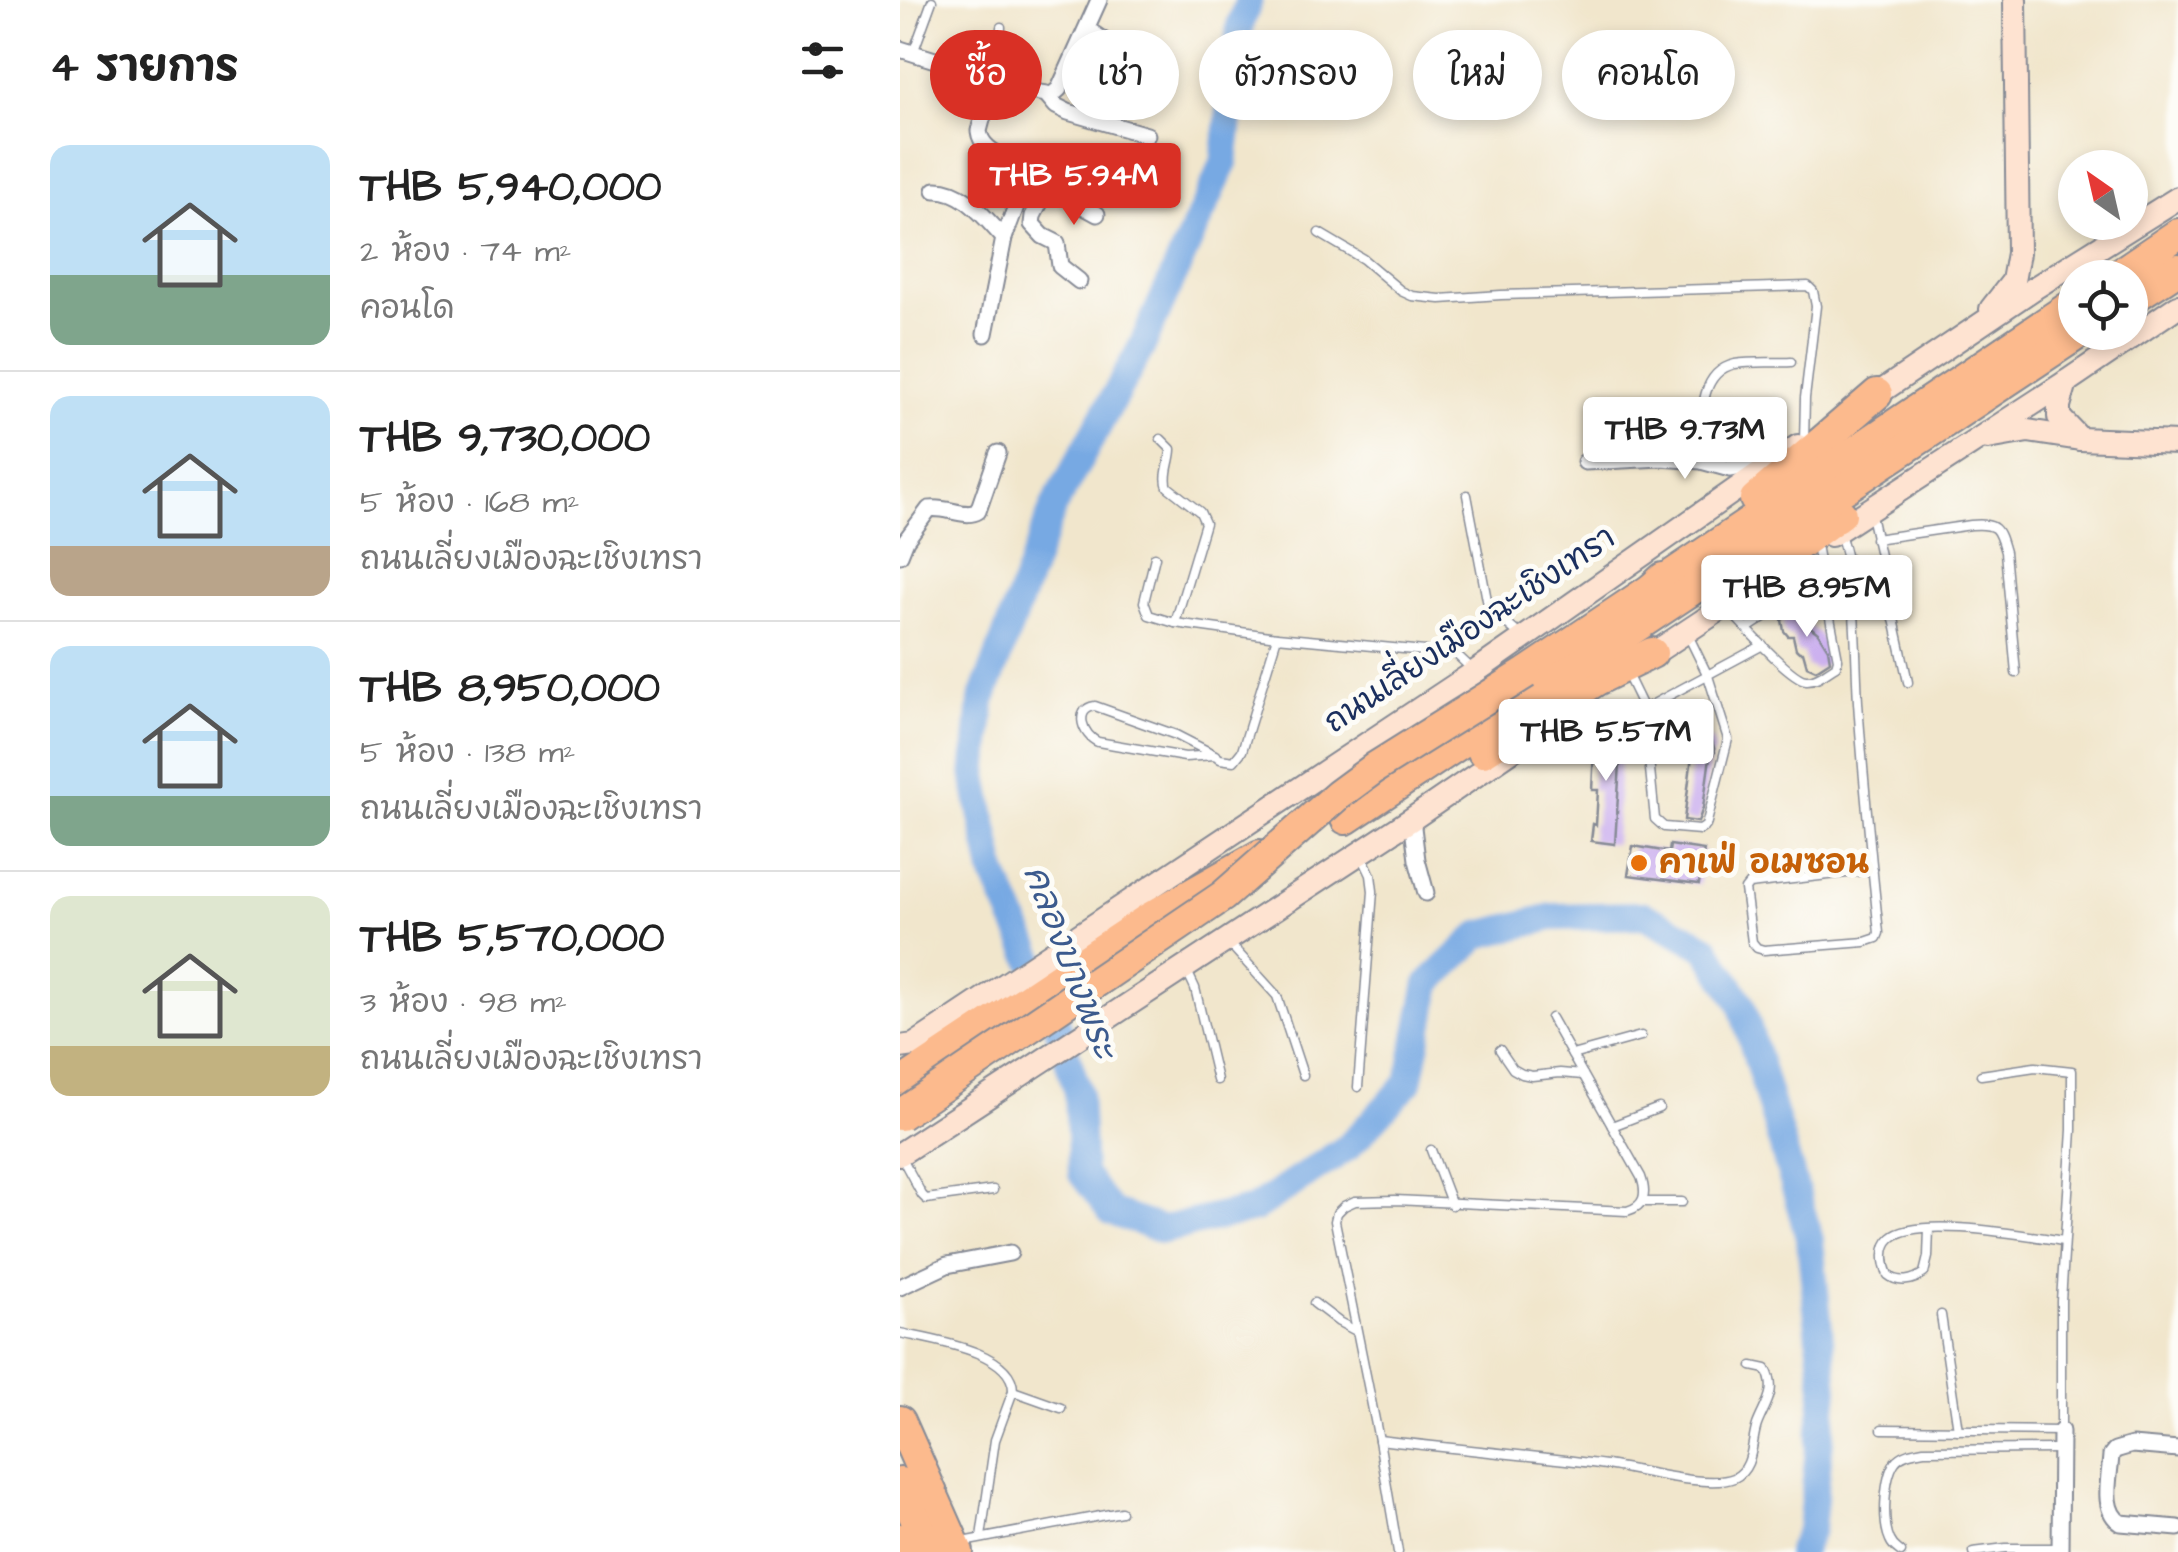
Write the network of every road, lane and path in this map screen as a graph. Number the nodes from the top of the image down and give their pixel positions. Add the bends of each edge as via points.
1 (1099, 0) edge
2 (2015, 0) edge
3 (932, 1) edge
4 (1001, 27) dead end
5 (1087, 29) joint
6 (1001, 30) edge
7 (906, 51) edge
8 (930, 59) edge
9 (1042, 93) edge
10 (1046, 94) junction
11 (983, 120) edge
12 (1147, 135) dead end
13 (1021, 172) junction
14 (1048, 187) junction
15 (935, 190) dead end
16 (2178, 198) edge
17 (1097, 214) dead end
18 (1319, 233) dead end
19 (2178, 234) edge
20 (1004, 238) junction
21 (2018, 252) junction
22 (2080, 260) edge
23 (2140, 260) edge
24 (2058, 270) edge
25 (2176, 270) edge
26 (2058, 274) edge
27 (1079, 281) dead end
28 (2148, 289) edge
29 (2178, 306) edge
30 (2058, 314) edge
31 (985, 334) dead end
32 (2058, 347) edge
33 (2065, 350) edge
34 (1791, 362) dead end
35 (1926, 362) junction
36 (2066, 382) junction
37 (1877, 394) junction
38 (1161, 439) dead end
39 (1976, 440) junction
40 (2080, 440) junction
41 (1804, 442) junction
42 (2178, 443) edge
43 (998, 454) dead end
44 (1701, 460) junction
45 (1778, 460) junction
46 (1585, 462) dead end
47 (1466, 496) dead end
48 (1870, 511) junction
49 (1839, 530) junction
50 (1876, 539) junction
51 (1816, 544) junction
52 (900, 555) edge
53 (1155, 556) dead end
54 (1824, 580) junction
55 (1651, 588) junction
56 (1738, 598) junction
57 (1492, 612) junction
58 (1175, 623) junction
59 (1748, 628) junction
60 (1686, 632) junction
61 (1277, 637) junction
62 (1523, 638) junction
63 (1763, 644) junction
64 (1456, 654) junction
65 (1652, 654) junction
66 (1474, 672) junction
67 (1626, 672) junction
68 (2016, 673) dead end
69 (1708, 676) junction
70 (1908, 682) dead end
71 (1644, 709) junction
72 (1215, 755) junction
73 (1346, 818) junction
74 (1412, 819) junction
75 (1360, 852) junction
76 (1872, 870) junction
77 (1426, 892) dead end
78 (1227, 941) junction
79 (1186, 967) junction
80 (1551, 1018) dead end
81 (1641, 1036) dead end
82 (905, 1049) edge
83 (1500, 1050) dead end
84 (1572, 1055) junction
85 (1303, 1075) dead end
86 (1583, 1075) junction
87 (1981, 1075) dead end
88 (1217, 1080) dead end
89 (900, 1084) edge
90 (1358, 1087) dead end
91 (1659, 1108) dead end
92 (900, 1115) edge
93 (946, 1125) junction
94 (1612, 1126) junction
95 (900, 1143) edge
96 (1431, 1150) dead end
97 (900, 1154) edge
98 (993, 1190) dead end
99 (1643, 1202) junction
100 (1682, 1202) dead end
101 (1452, 1205) junction
102 (1929, 1228) junction
103 (2064, 1241) junction
104 (1010, 1253) dead end
105 (900, 1287) edge
106 (1314, 1304) dead end
107 (1941, 1316) dead end
108 (1356, 1332) junction
109 (900, 1333) edge
110 (1752, 1366) dead end
111 (1012, 1391) junction
112 (1060, 1408) dead end
113 (900, 1421) edge
114 (1882, 1429) dead end
115 (1958, 1430) junction
116 (2060, 1431) junction
117 (1378, 1440) junction
118 (2060, 1449) junction
119 (2178, 1449) edge
120 (900, 1482) edge
121 (1122, 1512) dead end
122 (2178, 1528) edge
123 (900, 1539) edge
124 (956, 1546) edge
125 (2060, 1550) edge
126 (906, 1552) edge
127 (1398, 1552) edge
128 (1901, 1552) edge
129 (1973, 1552) edge

1 - 5 street
2 - 21 main road
3 - 7 lane
4 - 6 lane
5 - 10 street via 1059,89
7 - 8 street
9 - 10 street
10 - 12 street via 1068,112
11 - 13 street via 980,140
13 - 14 street
13 - 20 street via 1024,185
14 - 17 street
14 - 27 street via 1032,224 1057,243 1060,266
15 - 20 street via 956,193
16 - 22 main road, ถนนเลี่ยงเมืองฉะเชิงเทรา
18 - 41 lane via 1412,296 1808,286 1816,306
19 - 23 highway
20 - 31 street
21 - 24 main road via 2038,269
21 - 35 main road via 2013,281 2000,298
25 - 28 highway
26 - 35 main road, ถนนเลี่ยงเมืองฉะเชิงเทรา
29 - 36 main road
30 - 55 highway, ถนนเลี่ยงเมืองฉะเชิงเทรา
32 - 73 highway
33 - 56 highway via 1777,561
34 - 44 lane via 1736,364 1711,379
35 - 37 main road, ถนนเลี่ยงเมืองฉะเชิงเทรา
36 - 39 main road
36 - 40 main road via 2059,417
37 - 41 main road, ถนนเลี่ยงเมืองฉะเชิงเทรา
37 - 55 highway
38 - 58 lane via 1170,449 1168,487 1205,523
39 - 40 main road via 2028,431
39 - 48 main road
40 - 42 main road
41 - 45 main road, ถนนเลี่ยงเมืองฉะเชิงเทรา
43 - 52 street via 978,511 929,509
44 - 45 street via 1730,469
44 - 46 street
45 - 62 main road, ถนนเลี่ยงเมืองฉะเชิงเทรา
47 - 57 lane
48 - 49 main road
48 - 50 lane
49 - 51 main road
49 - 76 lane
50 - 68 lane via 1994,526 2005,552
50 - 70 lane
51 - 54 lane
51 - 56 main road
53 - 58 lane via 1146,610
54 - 59 lane
54 - 63 lane via 1836,666 1810,681 1801,679
55 - 92 highway, bridge via 1376,767 1222,896
56 - 59 lane
56 - 60 main road
57 - 62 lane
57 - 64 lane
58 - 61 lane
59 - 63 lane
60 - 65 main road
60 - 69 lane
61 - 64 lane
61 - 72 lane via 1239,758
62 - 66 main road, ถนนเลี่ยงเมืองฉะเชิงเทรา
63 - 69 lane
64 - 66 lane
65 - 67 main road
65 - 73 highway via 1597,680 1472,758
66 - 82 main road, ถนนเลี่ยงเมืองฉะเชิงเทรา
67 - 71 lane
67 - 74 main road
69 - 71 lane
69 - 71 lane via 1728,739 1700,830 1655,820
72 - 72 lane via 1186,757 1098,742 1086,733 1083,712 1095,706
73 - 89 highway via 1308,831 1149,918
74 - 75 main road
74 - 77 street
75 - 78 main road
75 - 90 lane via 1373,891
76 - 76 lane via 1748,884 1752,942 1764,950 1877,938
78 - 79 main road
78 - 85 lane via 1276,996
79 - 88 lane
79 - 93 main road
80 - 84 lane
81 - 84 lane
83 - 86 lane via 1522,1074
84 - 86 lane
86 - 94 lane
87 - 103 lane via 2034,1067 2072,1071
91 - 94 lane
93 - 95 main road
93 - 97 main road
94 - 99 lane via 1641,1177
96 - 101 lane
97 - 98 lane via 926,1198
99 - 100 lane
99 - 101 lane via 1627,1212
101 - 108 lane via 1355,1201 1337,1213
102 - 102 lane via 1924,1273 1912,1280 1888,1276 1888,1240
102 - 103 lane
103 - 116 lane
104 - 105 street via 947,1265
106 - 108 lane
107 - 115 lane
108 - 117 lane
109 - 111 lane via 991,1358 1009,1373
110 - 117 lane via 1766,1368 1772,1395 1748,1465 1722,1481
111 - 112 lane
111 - 124 lane
113 - 124 highway
114 - 115 lane
115 - 116 lane
116 - 118 street
117 - 127 lane
118 - 125 street
118 - 128 lane via 1924,1450 1902,1456 1886,1488 1887,1528
119 - 122 street via 2115,1450 2108,1503 2121,1523
120 - 124 highway
121 - 124 lane
123 - 126 highway
125 - 129 lane

